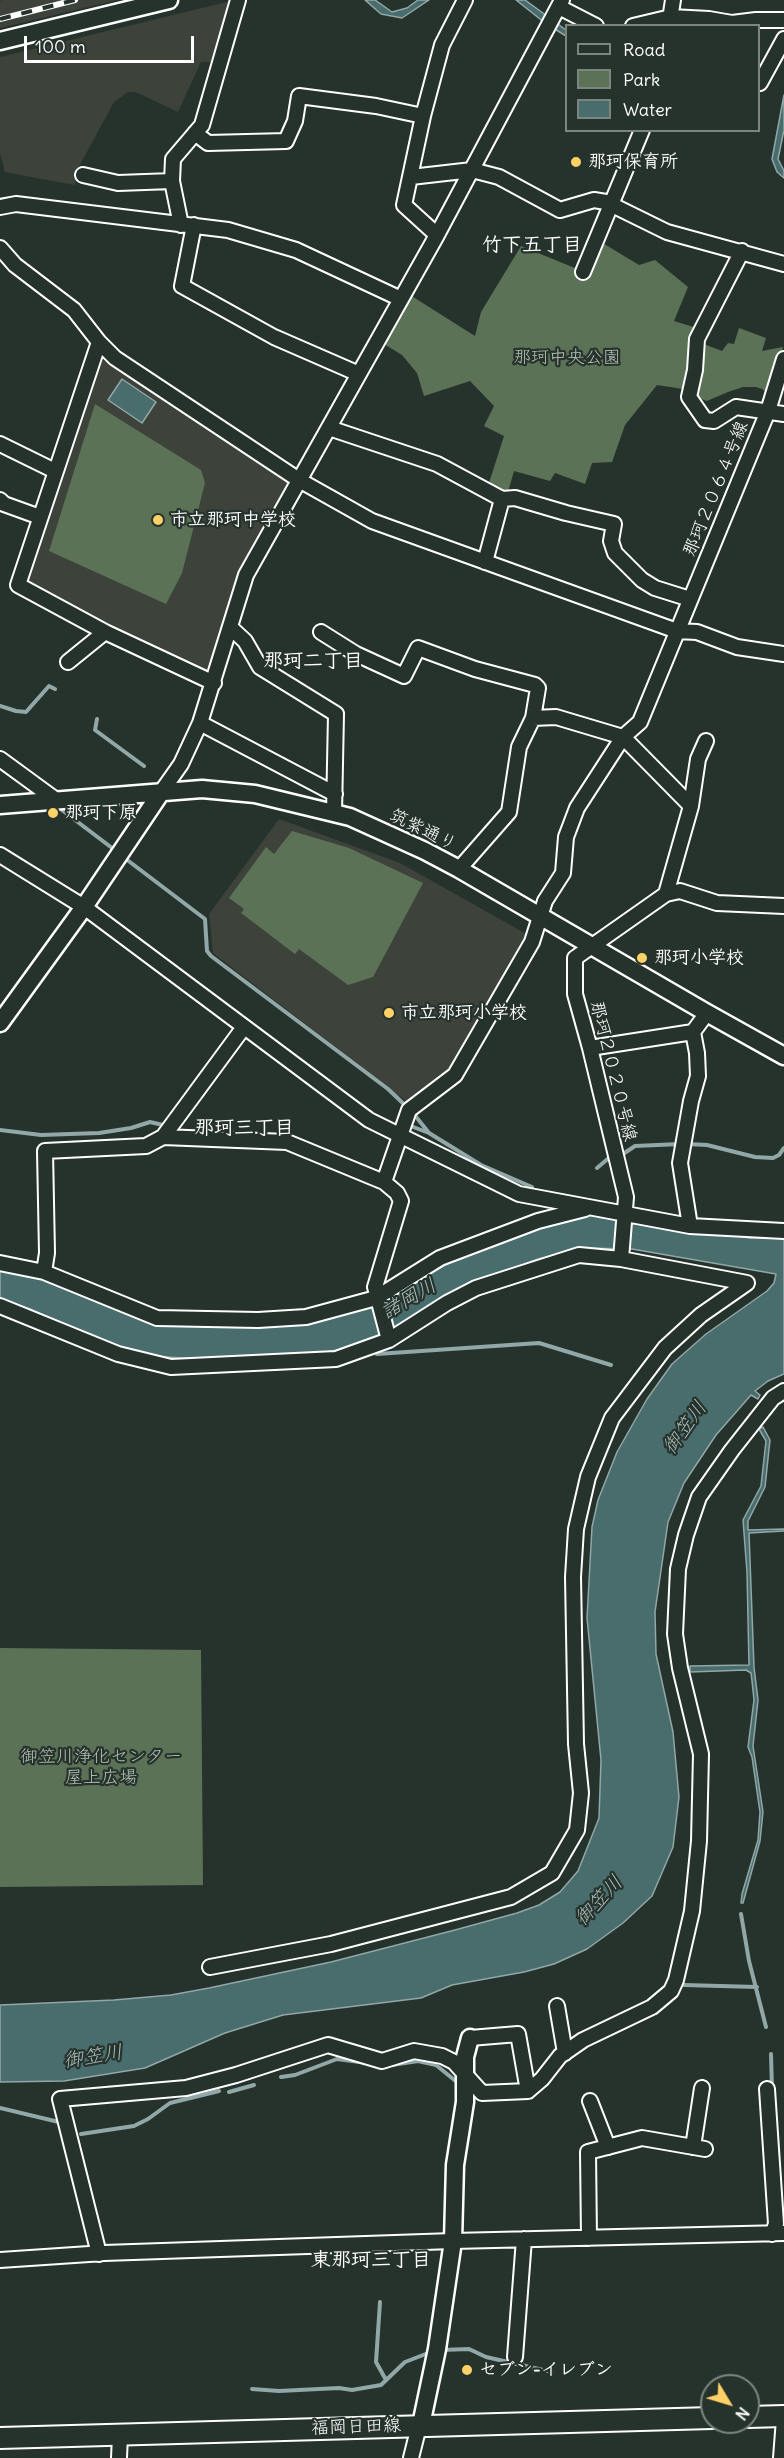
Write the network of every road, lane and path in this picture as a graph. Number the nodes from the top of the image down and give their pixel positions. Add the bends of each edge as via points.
1 (169, 0) edge
2 (238, 0) edge
3 (465, 0) edge
4 (673, 0) edge
5 (555, 13) edge
6 (784, 20) edge
7 (670, 21) edge
8 (590, 24) edge
9 (648, 24) edge
10 (784, 39) edge
11 (0, 41) edge
12 (760, 83) edge
13 (423, 116) junction
14 (641, 132) edge
15 (195, 133) junction
16 (472, 170) junction
17 (83, 175) dead end
18 (411, 177) junction
19 (172, 181) junction
20 (612, 206) junction
21 (0, 207) edge
22 (187, 225) junction
23 (438, 235) junction
24 (0, 248) edge
25 (741, 251) junction
26 (784, 264) edge
27 (584, 272) dead end
28 (401, 299) junction
29 (99, 342) junction
30 (784, 359) edge
31 (359, 374) junction
32 (768, 411) junction
33 (784, 414) edge
34 (329, 428) junction
35 (0, 444) edge
36 (56, 471) junction
37 (299, 480) junction
38 (502, 499) junction
39 (0, 500) edge
40 (40, 518) junction
41 (486, 562) junction
42 (690, 599) junction
43 (231, 628) junction
44 (677, 631) junction
45 (105, 632) junction
46 (321, 632) dead end
47 (784, 654) edge
48 (68, 662) dead end
49 (214, 684) junction
50 (533, 718) junction
51 (200, 723) junction
52 (622, 737) junction
53 (705, 741) dead end
54 (0, 759) edge
55 (162, 791) junction
56 (336, 794) junction
57 (56, 800) junction
58 (0, 805) edge
59 (691, 806) junction
60 (334, 813) junction
61 (0, 855) edge
62 (459, 869) junction
63 (666, 894) junction
64 (784, 906) edge
65 (84, 907) junction
66 (540, 917) junction
67 (591, 947) junction
68 (707, 1014) junction
69 (0, 1023) edge
70 (244, 1027) junction
71 (693, 1032) junction
72 (590, 1047) junction
73 (784, 1056) edge
74 (400, 1136) junction
75 (163, 1137) junction
76 (384, 1182) junction
77 (590, 1208) junction
78 (625, 1215) junction
79 (690, 1226) junction
80 (784, 1231) edge
81 (621, 1256) junction
82 (0, 1263) edge
83 (44, 1272) junction
84 (376, 1298) junction
85 (0, 1306) edge
86 (389, 1340) junction
87 (784, 1391) edge
88 (210, 1967) dead end
89 (557, 2006) dead end
90 (470, 2038) joint
91 (565, 2053) junction
92 (466, 2077) junction
93 (702, 2088) dead end
94 (767, 2089) dead end
95 (528, 2091) junction
96 (590, 2102) dead end
97 (608, 2147) junction
98 (778, 2234) edge
99 (589, 2238) junction
100 (524, 2239) junction
101 (453, 2241) junction
102 (99, 2254) junction
103 (0, 2260) edge
104 (515, 2357) dead end
105 (760, 2417) edge
106 (700, 2418) edge
107 (784, 2418) edge
108 (421, 2426) junction
109 (120, 2435) junction
110 (0, 2438) edge
111 (119, 2458) edge
112 (411, 2458) edge
113 (781, 2458) edge

1 - 11 street
2 - 15 street via 202,124
3 - 13 street via 442,45
4 - 7 street
5 - 8 street
5 - 16 street
6 - 7 street
7 - 9 street
10 - 12 street
13 - 15 street via 299,96 295,121 286,141 208,143
13 - 18 street
14 - 20 street
15 - 19 street via 173,159
16 - 18 street
16 - 20 street via 499,177 560,210 594,200
16 - 23 street
17 - 19 street via 118,183
18 - 23 street via 404,205
19 - 22 street
20 - 25 street via 667,232
20 - 27 street
21 - 22 street via 16,204
22 - 28 street via 228,230 296,250
22 - 31 street via 182,286 274,337
23 - 28 street
24 - 29 street via 15,265 74,310
25 - 26 street
25 - 32 street via 697,339 689,397 705,420 714,421 736,407
28 - 31 street
29 - 36 street
29 - 37 street via 115,358
30 - 32 street, 那珂２０６４号線
31 - 34 street
32 - 33 street
32 - 42 street, 那珂２０６４号線
34 - 37 street
34 - 38 street via 437,464
35 - 36 street
36 - 40 street
37 - 41 street via 372,521
37 - 43 street via 246,575
38 - 41 street
38 - 42 street via 515,498 614,524 611,542 615,553 642,580
39 - 40 street
40 - 45 street via 18,585
41 - 44 street
42 - 44 street, 那珂２０６４号線
43 - 49 street
43 - 56 street via 245,641 260,667 336,714
44 - 47 street via 697,632 737,647
44 - 52 street, 那珂２０６４号線 via 640,722
45 - 48 street
45 - 49 street
46 - 50 street via 356,654 404,676 418,648 535,685 538,688
49 - 51 street
50 - 52 street via 556,717
50 - 62 street via 519,747 509,812
51 - 55 street via 181,764
51 - 56 street
52 - 59 street
52 - 66 street, 那珂２０６４号線 via 577,808 566,837 563,873
53 - 59 street via 698,759
54 - 57 street
55 - 57 street, 筑紫通り
55 - 60 street, 筑紫通り via 202,789 255,794
55 - 65 street
56 - 60 street
57 - 58 street, 筑紫通り
59 - 63 street
60 - 62 street, 筑紫通り
61 - 65 street
62 - 66 street, 筑紫通り
63 - 64 street via 680,891 717,903
63 - 67 street
65 - 69 street
65 - 70 street
66 - 67 street, 筑紫通り
66 - 74 street, 那珂２０６４号線 via 532,942 455,1075 409,1110
67 - 68 street, 筑紫通り
67 - 72 street, 那珂２０２０号線 via 574,958 575,994
68 - 71 street
68 - 73 street, 筑紫通り
70 - 74 street via 369,1120
70 - 75 street
71 - 72 street
71 - 79 street via 698,1076 680,1163
72 - 78 street, 那珂２０２０号線 via 626,1197
74 - 76 street, 那珂２０６４号線
74 - 77 street via 519,1194
75 - 76 street via 287,1142
75 - 83 street via 146,1146 45,1151
76 - 84 street via 397,1192 401,1201 375,1287
77 - 78 street
77 - 84 street via 538,1221 440,1258
78 - 79 street
78 - 81 street, 那珂２０２０号線
79 - 80 street
81 - 86 street via 579,1255 476,1288
81 - 88 street via 747,1282 701,1315 665,1348 612,1418 588,1477 576,1529 573,1577 576,1744 581,1793 576,1830 552,1873 511,1897 331,1944
82 - 83 street
83 - 84 street via 157,1318 306,1317
84 - 86 street
85 - 86 street via 118,1354 171,1366 336,1359
87 - 91 street via 766,1407 699,1497 678,1569 675,1634 702,1754 693,1900 676,1980 664,1999 652,2007 583,2040
89 - 91 street
90 - 92 street via 465,2057
90 - 95 street via 518,2034
91 - 95 street
92 - 95 street via 482,2093
92 - 101 street via 455,2165
92 - 102 street via 454,2062 442,2056 414,2051 382,2061 328,2045 186,2088 60,2099
93 - 97 street via 699,2148 642,2138
94 - 98 street
96 - 97 street
97 - 99 street via 588,2152
98 - 99 street
99 - 100 street
100 - 101 street
100 - 104 street
101 - 102 street
101 - 108 street
102 - 103 street
105 - 107 main road
106 - 108 main road, 福岡日田線
107 - 113 street
108 - 109 main road, 福岡日田線
108 - 112 street
109 - 110 main road, 福岡日田線
109 - 111 street

